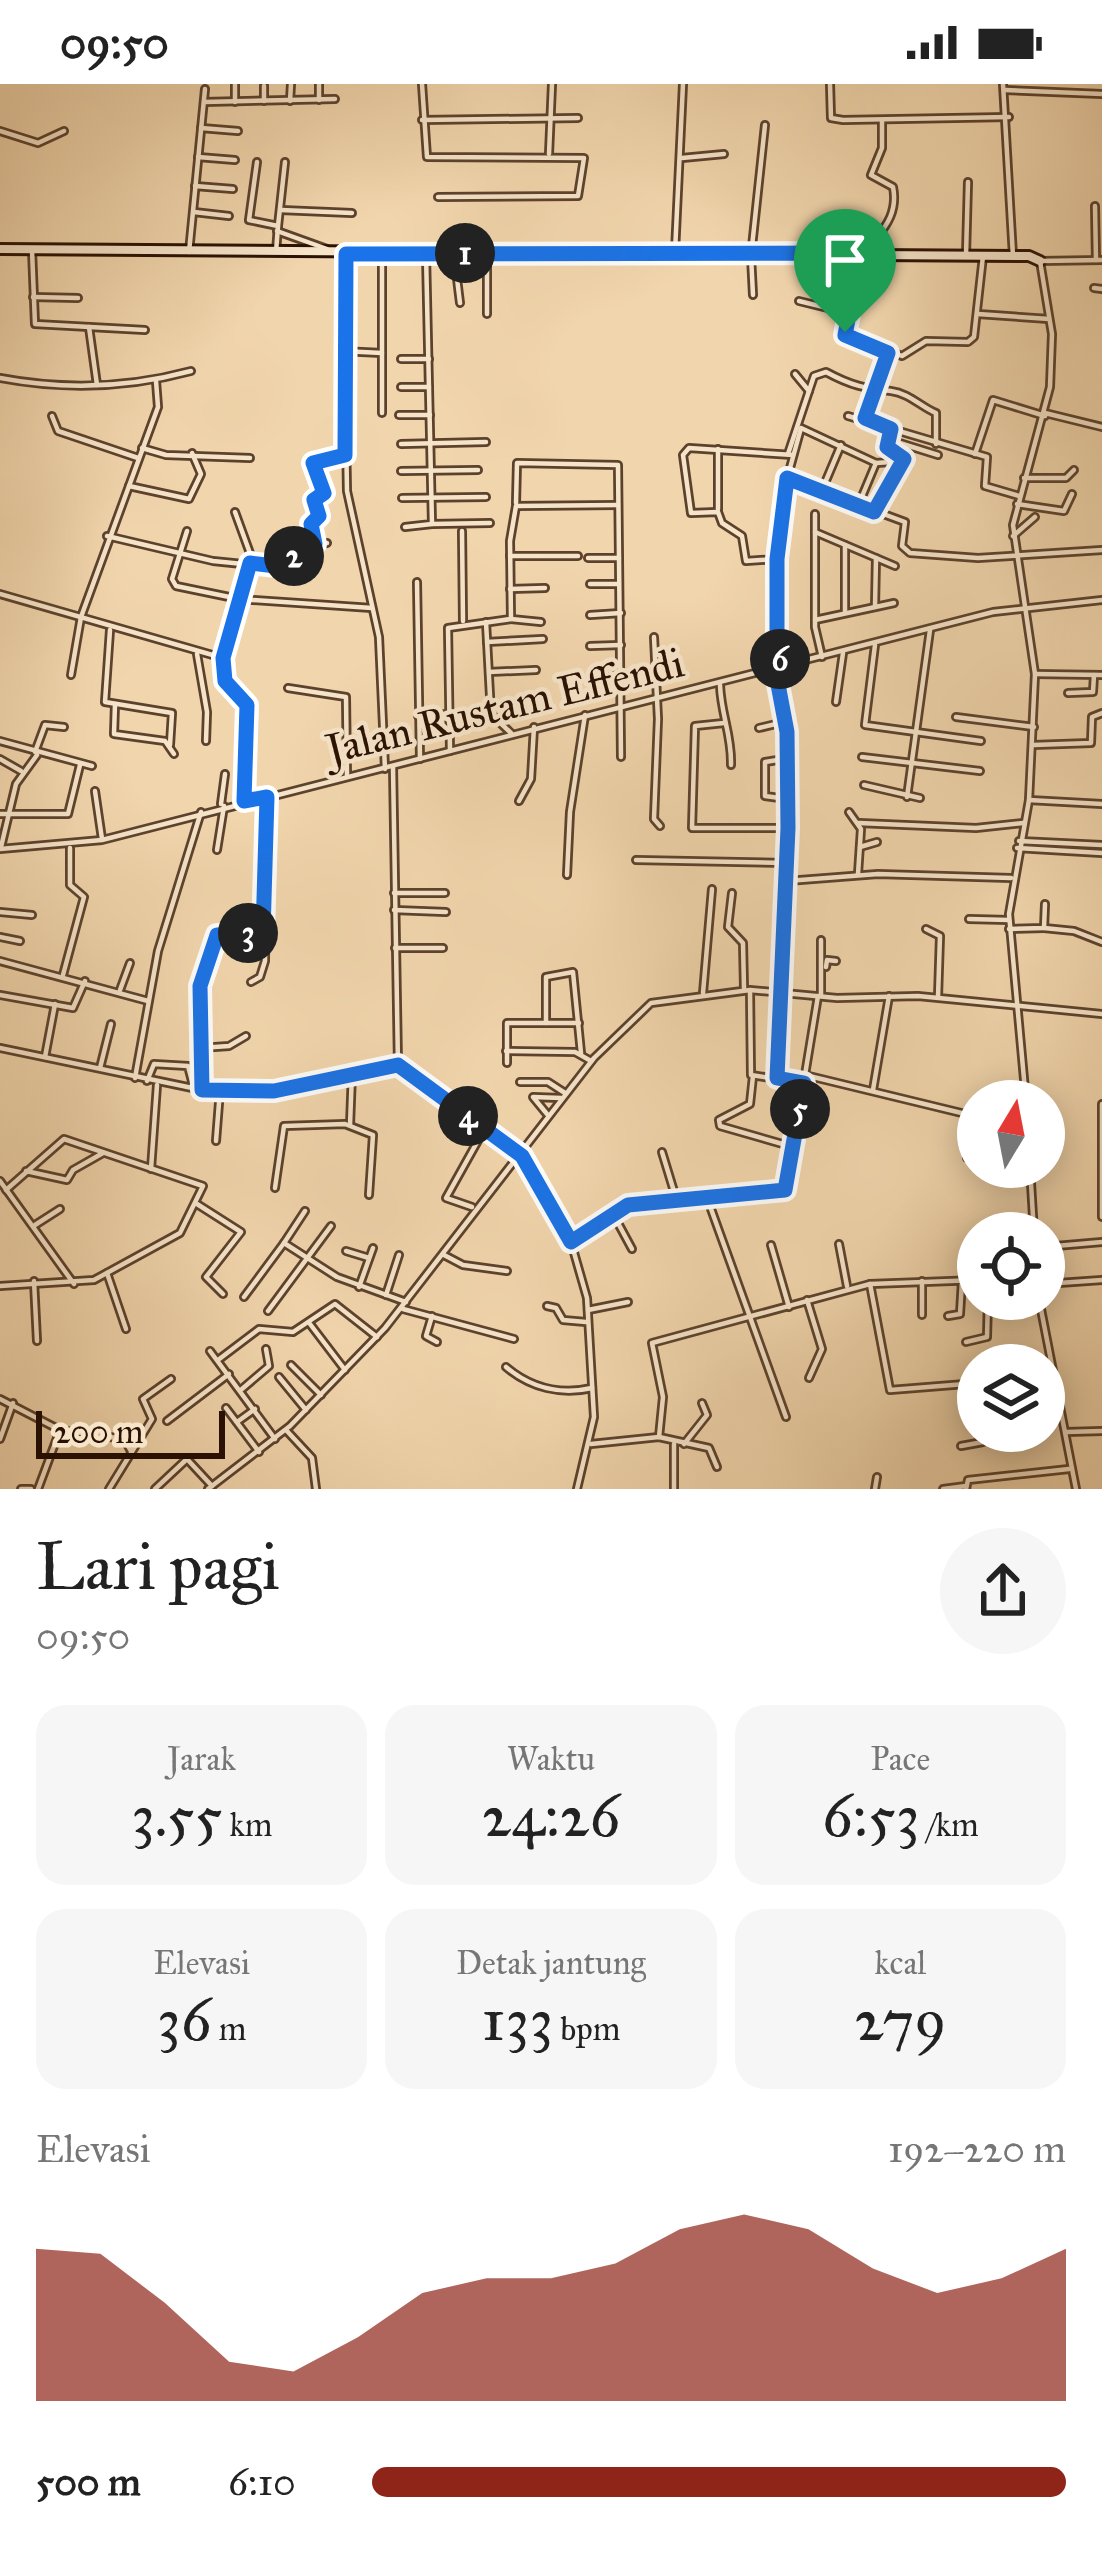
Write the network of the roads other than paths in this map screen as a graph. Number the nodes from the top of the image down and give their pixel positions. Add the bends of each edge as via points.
1 (235, 84) edge
2 (291, 84) edge
3 (319, 84) edge
4 (422, 84) edge
5 (552, 84) edge
6 (683, 84) edge
7 (830, 84) edge
8 (264, 86) edge
9 (1004, 87) edge
10 (1080, 88) edge
11 (205, 89) dead end
12 (1102, 94) edge
13 (319, 100) junction
14 (335, 100) dead end
15 (263, 101) junction
16 (290, 101) junction
17 (204, 102) junction
18 (235, 102) junction
19 (1009, 117) junction
20 (550, 118) junction
21 (578, 118) dead end
22 (422, 120) junction
23 (882, 121) junction
24 (765, 125) dead end
25 (201, 128) junction
26 (0, 131) edge
27 (64, 131) dead end
28 (238, 131) dead end
29 (549, 154) junction
30 (724, 154) dead end
31 (198, 157) junction
32 (682, 158) junction
33 (235, 160) dead end
34 (285, 162) dead end
35 (257, 163) dead end
36 (968, 182) dead end
37 (195, 186) junction
38 (233, 189) dead end
39 (438, 197) dead end
40 (1095, 206) dead end
41 (281, 210) junction
42 (194, 212) junction
43 (352, 213) dead end
44 (229, 216) dead end
45 (278, 229) junction
46 (0, 249) edge
47 (32, 250) junction
48 (189, 252) junction
49 (276, 252) junction
50 (487, 253) junction
51 (864, 253) junction
52 (346, 254) junction
53 (382, 254) junction
54 (426, 254) junction
55 (454, 254) junction
56 (675, 255) junction
57 (751, 256) junction
58 (967, 256) junction
59 (983, 256) junction
60 (1013, 256) junction
61 (1099, 260) edge
62 (1040, 261) junction
63 (753, 295) dead end
64 (33, 297) junction
65 (78, 298) dead end
66 (799, 301) dead end
67 (460, 304) dead end
68 (487, 314) dead end
69 (848, 314) junction
70 (978, 314) junction
71 (1049, 319) junction
72 (88, 327) junction
73 (146, 330) dead end
74 (886, 350) junction
75 (342, 351) junction
76 (382, 353) junction
77 (401, 359) dead end
78 (428, 359) junction
79 (191, 371) dead end
80 (795, 374) dead end
81 (0, 378) edge
82 (156, 381) junction
83 (97, 385) junction
84 (401, 387) dead end
85 (429, 387) junction
86 (809, 392) junction
87 (874, 394) junction
88 (382, 413) dead end
89 (1045, 414) junction
90 (400, 415) dead end
91 (430, 415) junction
92 (52, 416) dead end
93 (848, 416) dead end
94 (866, 420) junction
95 (1102, 427) edge
96 (891, 429) junction
97 (889, 437) junction
98 (485, 442) dead end
99 (430, 443) junction
100 (401, 444) dead end
101 (936, 444) junction
102 (841, 446) junction
103 (142, 448) junction
104 (718, 449) junction
105 (192, 453) junction
106 (790, 454) junction
107 (975, 454) junction
108 (345, 455) junction
109 (938, 455) dead end
110 (138, 458) junction
111 (250, 458) dead end
112 (891, 462) dead end
113 (876, 463) junction
114 (431, 470) junction
115 (478, 470) dead end
116 (1074, 470) dead end
117 (401, 471) dead end
118 (787, 478) junction
119 (1024, 478) junction
120 (127, 486) junction
121 (822, 490) junction
122 (1072, 494) dead end
123 (486, 497) dead end
124 (402, 498) dead end
125 (431, 498) junction
126 (1017, 500) junction
127 (618, 505) junction
128 (516, 506) junction
129 (858, 506) junction
130 (235, 512) dead end
131 (718, 512) junction
132 (874, 512) junction
133 (815, 514) dead end
134 (1035, 517) dead end
135 (490, 523) dead end
136 (432, 524) junction
137 (405, 527) dead end
138 (187, 531) dead end
139 (462, 531) dead end
140 (814, 532) junction
141 (107, 536) junction
142 (1012, 536) junction
143 (327, 543) dead end
144 (315, 544) junction
145 (845, 545) junction
146 (1102, 550) edge
147 (178, 553) junction
148 (1014, 555) junction
149 (510, 556) junction
150 (578, 556) dead end
151 (588, 558) dead end
152 (619, 558) junction
153 (877, 558) junction
154 (777, 559) junction
155 (250, 563) junction
156 (895, 566) dead end
157 (417, 582) dead end
158 (590, 584) dead end
159 (620, 584) junction
160 (510, 589) junction
161 (545, 589) dead end
162 (1, 597) edge
163 (239, 599) junction
164 (1102, 600) edge
165 (895, 603) dead end
166 (875, 607) junction
167 (1023, 607) junction
168 (372, 608) junction
169 (845, 613) junction
170 (590, 614) dead end
171 (620, 614) junction
172 (81, 617) junction
173 (512, 619) junction
174 (815, 620) junction
175 (486, 622) junction
176 (542, 622) dead end
177 (463, 624) junction
178 (111, 627) junction
179 (930, 629) junction
180 (654, 637) dead end
181 (543, 640) dead end
182 (487, 643) junction
183 (621, 645) junction
184 (875, 645) junction
185 (590, 646) dead end
186 (843, 653) junction
187 (197, 655) junction
188 (822, 657) junction
189 (223, 658) junction
190 (778, 667) junction
191 (536, 670) dead end
192 (489, 672) junction
193 (1034, 674) junction
194 (71, 675) dead end
195 (622, 675) junction
196 (1098, 675) edge
197 (593, 677) dead end
198 (720, 684) junction
199 (288, 688) dead end
200 (1068, 693) dead end
201 (654, 699) junction
202 (836, 702) dead end
203 (115, 704) junction
204 (623, 706) junction
205 (1102, 713) edge
206 (447, 714) junction
207 (585, 714) junction
208 (418, 716) junction
209 (956, 718) dead end
210 (784, 722) junction
211 (724, 723) junction
212 (64, 727) dead end
213 (534, 727) junction
214 (1034, 727) junction
215 (759, 728) dead end
216 (916, 732) junction
217 (511, 733) junction
218 (0, 741) edge
219 (206, 741) dead end
220 (981, 741) dead end
221 (170, 745) junction
222 (1034, 745) junction
223 (450, 752) junction
224 (36, 754) junction
225 (174, 754) dead end
226 (621, 757) dead end
227 (862, 757) dead end
228 (0, 759) edge
229 (787, 759) junction
230 (420, 760) junction
231 (911, 764) junction
232 (80, 765) junction
233 (731, 765) dead end
234 (92, 766) dead end
235 (389, 768) junction
236 (21, 771) junction
237 (980, 771) dead end
238 (225, 774) dead end
239 (347, 777) junction
240 (863, 785) dead end
241 (95, 791) dead end
242 (907, 796) junction
243 (267, 797) junction
244 (920, 798) dead end
245 (787, 799) junction
246 (1029, 800) junction
247 (244, 801) junction
248 (519, 801) dead end
249 (1102, 804) edge
250 (222, 806) junction
251 (201, 812) junction
252 (849, 812) dead end
253 (3, 814) edge
254 (1023, 825) junction
255 (660, 826) dead end
256 (860, 829) junction
257 (788, 831) junction
258 (102, 840) junction
259 (877, 842) dead end
260 (1018, 842) junction
261 (1102, 845) edge
262 (70, 846) junction
263 (860, 847) junction
264 (0, 849) edge
265 (217, 850) dead end
266 (1102, 854) edge
267 (636, 860) dead end
268 (788, 863) junction
269 (568, 875) dead end
270 (858, 876) junction
271 (1011, 878) junction
272 (787, 881) junction
273 (712, 889) dead end
274 (732, 892) dead end
275 (394, 893) junction
276 (445, 893) dead end
277 (1045, 904) dead end
278 (394, 910) junction
279 (0, 912) edge
280 (446, 912) dead end
281 (32, 915) dead end
282 (969, 919) dead end
283 (1009, 925) junction
284 (1044, 928) junction
285 (926, 929) dead end
286 (263, 933) junction
287 (0, 937) edge
288 (20, 940) dead end
289 (821, 940) dead end
290 (1102, 942) edge
291 (395, 948) junction
292 (443, 948) dead end
293 (0, 962) edge
294 (836, 962) dead end
295 (130, 963) dead end
296 (63, 975) junction
297 (86, 981) junction
298 (251, 982) dead end
299 (120, 990) junction
300 (747, 990) junction
301 (784, 992) junction
302 (704, 993) junction
303 (0, 995) edge
304 (821, 996) junction
305 (890, 996) junction
306 (938, 998) junction
307 (148, 1001) junction
308 (55, 1004) junction
309 (1016, 1005) junction
310 (1102, 1014) edge
311 (546, 1022) junction
312 (579, 1023) junction
313 (111, 1024) dead end
314 (246, 1036) dead end
315 (0, 1048) edge
316 (200, 1048) junction
317 (506, 1051) junction
318 (581, 1053) junction
319 (45, 1057) junction
320 (591, 1061) junction
321 (507, 1063) dead end
322 (398, 1065) junction
323 (100, 1068) junction
324 (352, 1073) junction
325 (753, 1076) junction
326 (135, 1078) junction
327 (777, 1078) junction
328 (805, 1079) junction
329 (1023, 1080) edge
330 (147, 1081) junction
331 (520, 1082) dead end
332 (158, 1084) junction
333 (198, 1090) junction
334 (220, 1090) junction
335 (874, 1090) junction
336 (563, 1096) junction
337 (1102, 1104) edge
338 (957, 1112) edge
339 (548, 1114) junction
340 (350, 1125) junction
341 (485, 1128) junction
342 (217, 1141) dead end
343 (793, 1147) junction
344 (517, 1152) junction
345 (662, 1152) dead end
346 (104, 1154) junction
347 (1101, 1156) edge
348 (151, 1169) junction
349 (26, 1171) junction
350 (0, 1181) edge
351 (275, 1188) dead end
352 (6, 1190) junction
353 (369, 1195) dead end
354 (706, 1195) junction
355 (676, 1198) junction
356 (197, 1204) junction
357 (474, 1208) junction
358 (61, 1209) dead end
359 (304, 1211) dead end
360 (613, 1212) junction
361 (1102, 1217) edge
362 (331, 1226) dead end
363 (33, 1227) junction
364 (571, 1242) junction
365 (1102, 1242) edge
366 (284, 1243) junction
367 (771, 1244) dead end
368 (839, 1244) dead end
369 (1065, 1245) edge
370 (373, 1248) dead end
371 (632, 1249) dead end
372 (346, 1251) dead end
373 (399, 1255) dead end
374 (444, 1255) junction
375 (369, 1258) junction
376 (308, 1260) junction
377 (507, 1271) dead end
378 (107, 1273) junction
379 (1102, 1280) edge
380 (34, 1281) junction
381 (957, 1281) edge
382 (922, 1282) junction
383 (1065, 1283) edge
384 (74, 1284) junction
385 (869, 1284) junction
386 (0, 1286) edge
387 (358, 1287) junction
388 (848, 1288) junction
389 (224, 1294) dead end
390 (244, 1297) dead end
391 (386, 1297) junction
392 (807, 1300) junction
393 (408, 1302) junction
394 (628, 1302) dead end
395 (547, 1306) dead end
396 (789, 1307) junction
397 (403, 1309) junction
398 (586, 1310) junction
399 (268, 1311) dead end
400 (957, 1314) edge
401 (922, 1315) dead end
402 (432, 1316) junction
403 (948, 1316) dead end
404 (749, 1318) junction
405 (987, 1320) edge
406 (586, 1322) junction
407 (310, 1324) junction
408 (127, 1329) dead end
409 (377, 1337) junction
410 (514, 1339) dead end
411 (37, 1341) dead end
412 (437, 1342) dead end
413 (966, 1342) dead end
414 (266, 1348) dead end
415 (210, 1351) dead end
416 (218, 1360) junction
417 (292, 1364) dead end
418 (506, 1366) dead end
419 (345, 1370) junction
420 (229, 1374) junction
421 (279, 1377) dead end
422 (809, 1378) dead end
423 (171, 1379) dead end
424 (957, 1385) edge
425 (592, 1388) junction
426 (241, 1390) junction
427 (321, 1395) junction
428 (0, 1400) edge
429 (702, 1402) dead end
430 (13, 1403) junction
431 (226, 1408) dead end
432 (255, 1409) junction
433 (306, 1411) junction
434 (786, 1417) dead end
435 (167, 1421) dead end
436 (237, 1422) junction
437 (60, 1430) junction
438 (286, 1430) junction
439 (1102, 1431) edge
440 (1065, 1432) edge
441 (659, 1437) junction
442 (0, 1439) edge
443 (275, 1439) junction
444 (1065, 1439) edge
445 (591, 1444) junction
446 (674, 1444) junction
447 (684, 1444) junction
448 (130, 1450) junction
449 (260, 1453) junction
450 (717, 1467) dead end
451 (1069, 1469) junction
452 (877, 1478) dead end
453 (210, 1487) edge
454 (966, 1487) edge
455 (21, 1489) edge
456 (34, 1489) edge
457 (109, 1489) edge
458 (155, 1489) edge
459 (316, 1489) edge
460 (577, 1489) edge
461 (674, 1489) edge
462 (875, 1489) edge
463 (943, 1489) edge
464 (1076, 1489) edge

1 - 18 street
2 - 16 street
3 - 13 street
4 - 22 street
5 - 20 street
6 - 32 street
7 - 23 street via 830,118
8 - 15 street
9 - 10 street
9 - 19 street
10 - 12 street
11 - 17 street
13 - 14 street
13 - 16 street
15 - 16 street
15 - 18 street
17 - 18 street
17 - 25 street
19 - 23 street
19 - 60 street
20 - 21 street
20 - 22 street
20 - 29 street
22 - 29 street via 431,157
23 - 51 street via 871,175 896,197 883,237
24 - 57 street
25 - 28 street
25 - 31 street
26 - 27 street via 44,143
29 - 39 street via 583,156 580,195
30 - 32 street
31 - 33 street
31 - 37 street
32 - 56 street
34 - 41 street
35 - 45 street via 250,221
36 - 58 street
37 - 38 street
37 - 42 street
40 - 61 street
41 - 43 street
41 - 45 street
42 - 44 street
42 - 48 street
45 - 49 street
45 - 52 street
46 - 47 street
47 - 48 street
47 - 64 street
48 - 49 street
49 - 52 street
50 - 55 street
50 - 56 street
50 - 68 street
51 - 57 street
51 - 58 street
51 - 69 street
52 - 53 street
52 - 75 street
53 - 54 street
53 - 76 street
54 - 55 street
54 - 78 street
55 - 67 street
56 - 57 street
57 - 63 street
58 - 59 street
59 - 60 street
59 - 70 street
60 - 62 street
61 - 62 street
62 - 71 street
64 - 65 street
64 - 72 street via 35,324
66 - 69 street
69 - 74 street via 847,337
70 - 71 street
70 - 74 street via 968,342 926,341 902,356
71 - 89 street
72 - 73 street
72 - 83 street
74 - 87 street
75 - 76 street
75 - 108 street
76 - 88 street
77 - 78 street
78 - 85 street
79 - 82 street
80 - 86 street
81 - 83 street via 51,388
82 - 83 street
82 - 103 street via 158,407
84 - 85 street
85 - 91 street
86 - 87 street via 814,376 826,372
86 - 106 street
87 - 94 street
87 - 101 street via 893,392 936,413
89 - 95 street
89 - 107 street via 993,400
89 - 119 street
90 - 91 street
91 - 99 street
92 - 110 street via 58,431
93 - 94 street
94 - 96 street
96 - 97 street
96 - 101 street
97 - 109 street
97 - 132 street via 887,447 904,459
98 - 99 street
99 - 100 street
99 - 114 street
101 - 107 street
102 - 106 street via 801,428
102 - 113 street
102 - 121 street
103 - 105 street
103 - 110 street
104 - 106 street
104 - 131 street
104 - 131 street via 683,455 690,511
105 - 111 street
105 - 120 street via 201,474 189,500
106 - 118 street
107 - 126 street via 988,459 985,486
108 - 144 street via 313,463 324,493 314,500
108 - 168 street
110 - 120 street
112 - 113 street
113 - 129 street
114 - 115 street
114 - 117 street
114 - 125 street
116 - 119 street via 1066,478
118 - 121 street
118 - 154 street
119 - 126 street
120 - 141 street
121 - 129 street
122 - 126 street via 1064,511
123 - 125 street
124 - 125 street
125 - 136 street
126 - 142 street
127 - 128 street
127 - 128 street via 619,465 517,464
127 - 152 street
128 - 149 street
129 - 132 street
130 - 155 street
131 - 154 street via 742,536 746,561
132 - 148 street via 908,524 902,546 910,553
133 - 140 street
134 - 142 street
135 - 136 street
136 - 137 street
138 - 147 street
139 - 177 street
140 - 145 street
140 - 174 street
141 - 147 street
141 - 172 street
142 - 148 street
143 - 144 street
144 - 155 street via 284,567
145 - 153 street
145 - 169 street
146 - 148 street
147 - 155 street
147 - 163 street via 176,586
148 - 167 street
149 - 150 street
149 - 160 street
151 - 152 street
152 - 159 street
153 - 156 street
153 - 166 street
154 - 190 street
155 - 163 street
157 - 208 street
158 - 159 street
159 - 171 street
160 - 161 street
160 - 173 street
162 - 172 street
163 - 168 street
163 - 189 street
164 - 167 street, Jalan Rustam Effendi
165 - 166 street
166 - 169 street
167 - 179 street, Jalan Rustam Effendi
167 - 193 street
168 - 235 street
169 - 174 street
170 - 171 street
171 - 183 street
172 - 178 street
172 - 194 street
173 - 175 street
173 - 176 street
174 - 188 street
175 - 177 street
175 - 182 street
177 - 206 street via 448,631
178 - 187 street
178 - 203 street via 105,698
179 - 184 street, Jalan Rustam Effendi
179 - 216 street
180 - 201 street
181 - 182 street
182 - 192 street
183 - 185 street
183 - 195 street
184 - 186 street, Jalan Rustam Effendi
184 - 216 street via 865,725
186 - 188 street, Jalan Rustam Effendi
186 - 202 street
187 - 189 street
187 - 219 street
188 - 190 street, Jalan Rustam Effendi
189 - 247 street via 225,681 247,705
190 - 198 street, Jalan Rustam Effendi
190 - 210 street
191 - 192 street
192 - 217 street via 491,713
193 - 196 street
193 - 214 street
195 - 197 street
195 - 204 street
196 - 200 street via 1093,692
198 - 201 street, Jalan Rustam Effendi
198 - 211 street
199 - 239 street via 346,697
201 - 204 street, Jalan Rustam Effendi
201 - 255 street
203 - 221 street via 114,734
203 - 221 street via 172,713
204 - 207 street, Jalan Rustam Effendi
204 - 226 street
205 - 222 street via 1092,714 1090,743
206 - 208 street
206 - 223 street
207 - 213 street, Jalan Rustam Effendi
207 - 269 street
208 - 230 street
209 - 214 street
210 - 215 street
210 - 229 street
211 - 233 street
211 - 257 street via 694,726 692,827
212 - 224 street via 45,725
213 - 217 street, Jalan Rustam Effendi
213 - 248 street via 531,779
214 - 222 street
216 - 220 street
216 - 231 street
217 - 223 street, Jalan Rustam Effendi
218 - 224 street
221 - 225 street
222 - 246 street
223 - 230 street, Jalan Rustam Effendi
224 - 232 street
224 - 236 street
227 - 231 street
228 - 236 street
229 - 245 street
229 - 245 street via 764,764 766,798
230 - 235 street, Jalan Rustam Effendi
231 - 237 street
231 - 242 street
232 - 234 street
232 - 253 street via 68,814
235 - 239 street, Jalan Rustam Effendi
235 - 275 street
236 - 253 street
238 - 250 street
239 - 243 street, Jalan Rustam Effendi
240 - 242 street
241 - 258 street
242 - 244 street
243 - 247 street, Jalan Rustam Effendi
243 - 286 street
245 - 257 street
246 - 249 street
246 - 254 street
247 - 250 street, Jalan Rustam Effendi
250 - 251 street, Jalan Rustam Effendi
250 - 265 street
251 - 258 street, Jalan Rustam Effendi
251 - 307 street
252 - 256 street
253 - 264 street
254 - 256 street
254 - 260 street
256 - 263 street
257 - 268 street
258 - 262 street, Jalan Rustam Effendi
259 - 263 street
260 - 261 street
260 - 266 street
260 - 271 street
262 - 264 street, Jalan Rustam Effendi
262 - 296 street via 70,885 84,897
263 - 270 street
267 - 268 street
268 - 272 street
270 - 271 street
270 - 272 street
271 - 283 street
272 - 301 street
273 - 302 street
274 - 300 street via 728,927 743,943
275 - 276 street
275 - 278 street
277 - 284 street
278 - 280 street
278 - 291 street
279 - 281 street
282 - 283 street
283 - 284 street
283 - 309 street
284 - 290 street
285 - 306 street via 940,936
286 - 298 street via 263,972
286 - 316 street via 216,936 200,986
287 - 288 street
289 - 304 street
291 - 292 street
291 - 322 street
293 - 296 street
294 - 304 street via 826,960
295 - 299 street
296 - 297 street
297 - 299 street
297 - 308 street via 76,1007
299 - 307 street
300 - 301 street
300 - 302 street
300 - 325 street
301 - 304 street
301 - 327 street
302 - 320 street via 640,1009
303 - 308 street
304 - 305 street
304 - 328 street
305 - 306 street
305 - 335 street
306 - 309 street
307 - 326 street
308 - 319 street
309 - 310 street
309 - 329 street
311 - 312 street
311 - 312 street via 545,980 570,971
311 - 317 street via 507,1023
312 - 318 street
313 - 323 street
314 - 316 street
315 - 319 street
316 - 333 street
317 - 318 street
317 - 321 street
318 - 320 street
319 - 323 street
320 - 336 street
322 - 324 street
322 - 341 street
323 - 326 street
324 - 334 street via 274,1091
324 - 340 street
325 - 327 street
325 - 343 street via 750,1104 719,1126
326 - 330 street
327 - 328 street
328 - 335 street
328 - 343 street
330 - 332 street
330 - 333 street via 153,1064 188,1066
331 - 336 street via 548,1082
332 - 333 street
332 - 348 street
333 - 334 street
334 - 342 street
335 - 338 street
336 - 339 street
336 - 339 street via 532,1097
337 - 347 street
339 - 344 street
340 - 351 street via 284,1126
340 - 353 street via 373,1135
341 - 344 street
341 - 357 street via 446,1198
343 - 354 street via 785,1190
344 - 357 street
344 - 364 street
345 - 355 street
346 - 348 street
346 - 349 street via 64,1181
346 - 349 street via 61,1139
347 - 361 street
348 - 356 street via 202,1183
349 - 352 street
350 - 352 street
352 - 363 street
354 - 355 street
354 - 404 street
355 - 360 street
356 - 378 street via 176,1236
356 - 389 street via 242,1232 206,1277
357 - 374 street
358 - 363 street
359 - 366 street
360 - 364 street
360 - 371 street
362 - 376 street
363 - 384 street
364 - 398 street
365 - 369 street
366 - 376 street
366 - 390 street
367 - 396 street
368 - 388 street
370 - 375 street
372 - 375 street
373 - 391 street
374 - 377 street
374 - 393 street
375 - 387 street
376 - 387 street
376 - 399 street
378 - 384 street
378 - 408 street
379 - 383 street
380 - 384 street
380 - 386 street
380 - 411 street
381 - 382 street
382 - 385 street
382 - 401 street
385 - 388 street
385 - 424 street via 890,1390
387 - 391 street
388 - 392 street
391 - 393 street
392 - 396 street
392 - 422 street via 822,1346
393 - 397 street
394 - 398 street
395 - 406 street via 563,1320
396 - 404 street
397 - 402 street
397 - 409 street
398 - 406 street
400 - 403 street
402 - 410 street
402 - 412 street via 426,1336
404 - 434 street
404 - 441 street via 652,1343 663,1397
405 - 413 street via 986,1337
406 - 425 street
407 - 409 street via 334,1304
407 - 416 street via 288,1333 259,1329
407 - 419 street
409 - 419 street
414 - 426 street via 269,1366
415 - 416 street
416 - 420 street
417 - 427 street
418 - 425 street via 562,1394
419 - 427 street
420 - 426 street
420 - 435 street
421 - 433 street
423 - 448 street via 143,1399 152,1420
425 - 445 street
426 - 432 street
427 - 433 street
428 - 430 street
429 - 447 street via 707,1415
430 - 437 street
430 - 442 street
431 - 436 street
432 - 436 street
432 - 443 street
433 - 438 street
436 - 449 street
437 - 448 street via 121,1438
437 - 456 street
438 - 443 street
438 - 459 street via 312,1458
439 - 440 street
441 - 445 street
441 - 446 street
443 - 449 street
444 - 451 street
445 - 460 street
446 - 447 street
446 - 461 street
447 - 450 street via 712,1450
448 - 457 street
449 - 453 street
451 - 454 street via 968,1480
451 - 464 street
452 - 462 street
453 - 458 street via 187,1459
454 - 463 street
455 - 456 street

